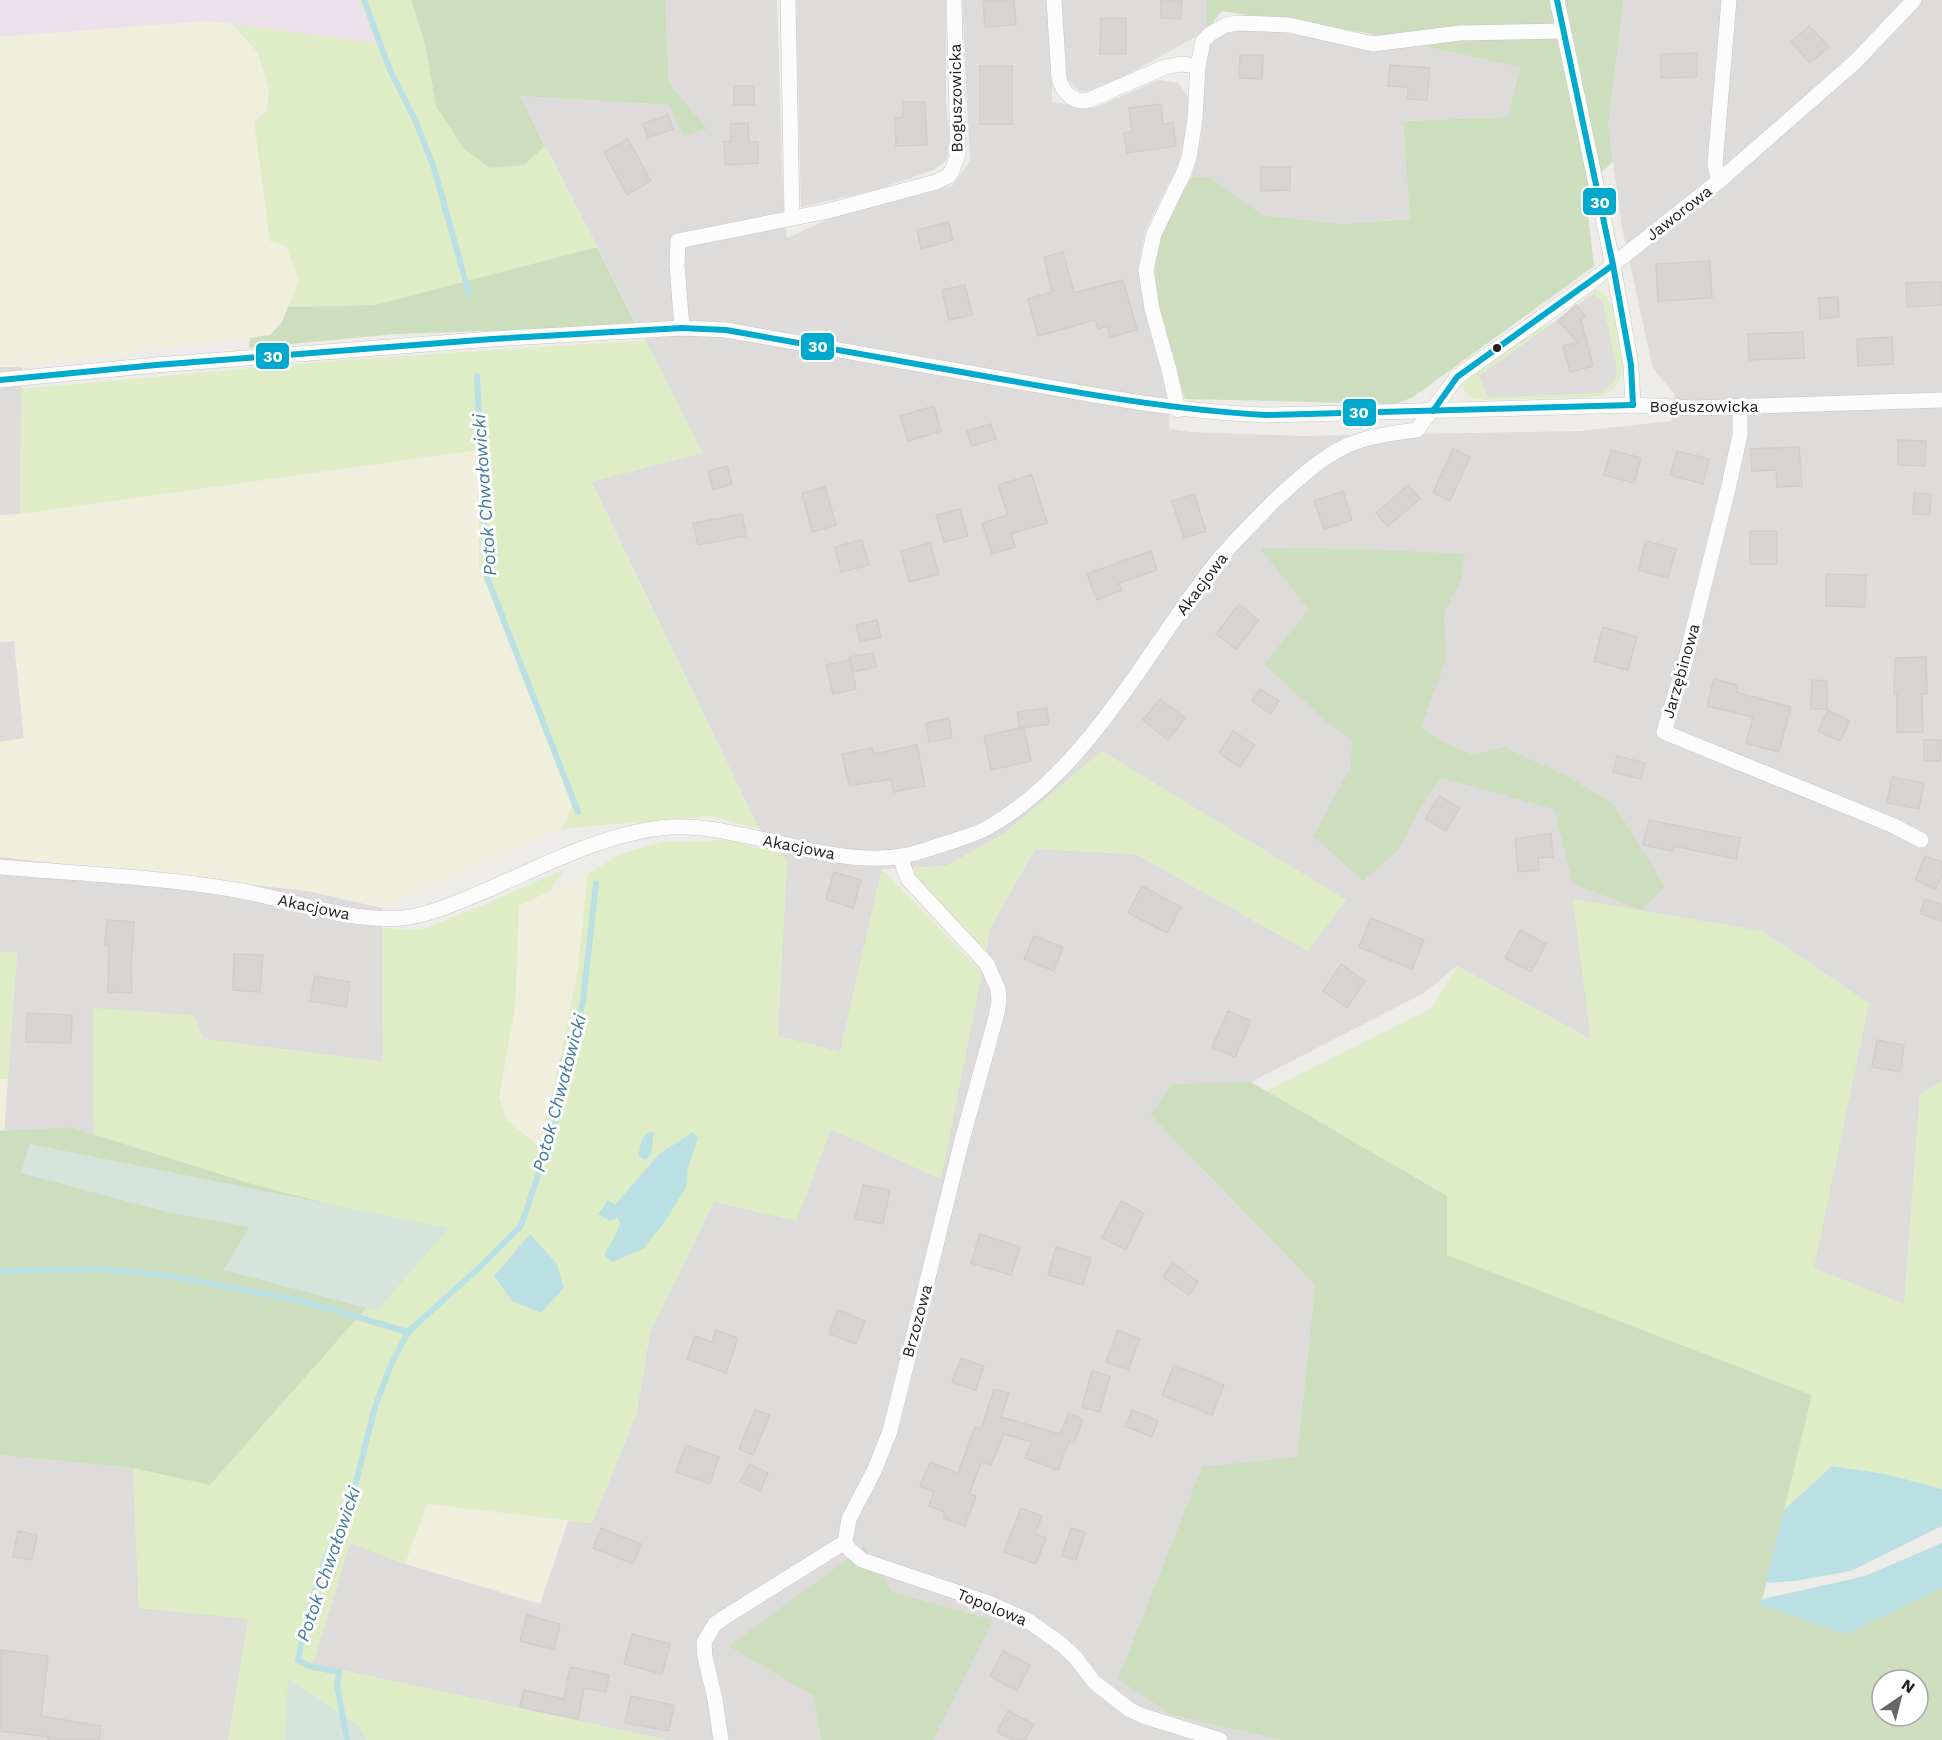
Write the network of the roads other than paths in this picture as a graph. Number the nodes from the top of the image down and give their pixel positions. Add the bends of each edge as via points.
1 (788, 0) edge
2 (954, 0) edge
3 (1054, 0) edge
4 (1557, 0) edge
5 (1728, 0) edge
6 (1914, 0) edge
7 (1563, 31) junction
8 (1198, 66) junction
9 (1719, 181) junction
10 (792, 218) junction
11 (1613, 265) junction
12 (682, 328) junction
13 (0, 380) edge
14 (1942, 400) edge
15 (1633, 405) junction
16 (1740, 407) junction
17 (1178, 410) junction
18 (1433, 411) junction
19 (1921, 840) dead end
20 (900, 856) junction
21 (0, 867) edge
22 (845, 1542) junction
23 (721, 1740) edge
24 (1220, 1740) edge

1 - 10 street
2 - 10 street, Boguszowicka via 958,154 952,171 936,182
3 - 8 street via 1059,79 1062,88 1075,99 1089,100 1165,67
4 - 7 street
5 - 9 street via 1715,164
6 - 9 street, Jaworowa via 1856,62
7 - 8 street via 1460,33 1373,44 1289,26 1237,22 1218,28 1203,41
7 - 11 street
8 - 17 street via 1189,158 1154,234 1146,270
9 - 11 street, Jaworowa
10 - 12 street, Boguszowicka via 678,241
11 - 15 street via 1631,365
11 - 18 street, Jaworowa via 1457,377
12 - 13 street, Boguszowicka via 338,350
12 - 17 street, Boguszowicka via 726,330
14 - 16 street, Boguszowicka
15 - 16 street, Boguszowicka
15 - 18 street, Boguszowicka
16 - 19 street, Jarzębinowa via 1740,435 1729,485 1664,732
17 - 18 street, Boguszowicka via 1266,415
18 - 20 street, Akacjowa via 1417,430 1345,446 1309,470 1279,497 1212,568 1083,745 1022,804 983,830
20 - 21 street, Akacjowa via 844,856 719,831 673,827 609,840 452,904 406,918 362,916 192,884
20 - 22 street, Brzozowa via 908,879 987,964 996,982 999,1002 890,1431 849,1519
22 - 23 street via 725,1617 709,1633 704,1642 705,1657
22 - 24 street, Topolowa via 862,1560 1027,1620 1061,1644 1118,1703 1143,1716

